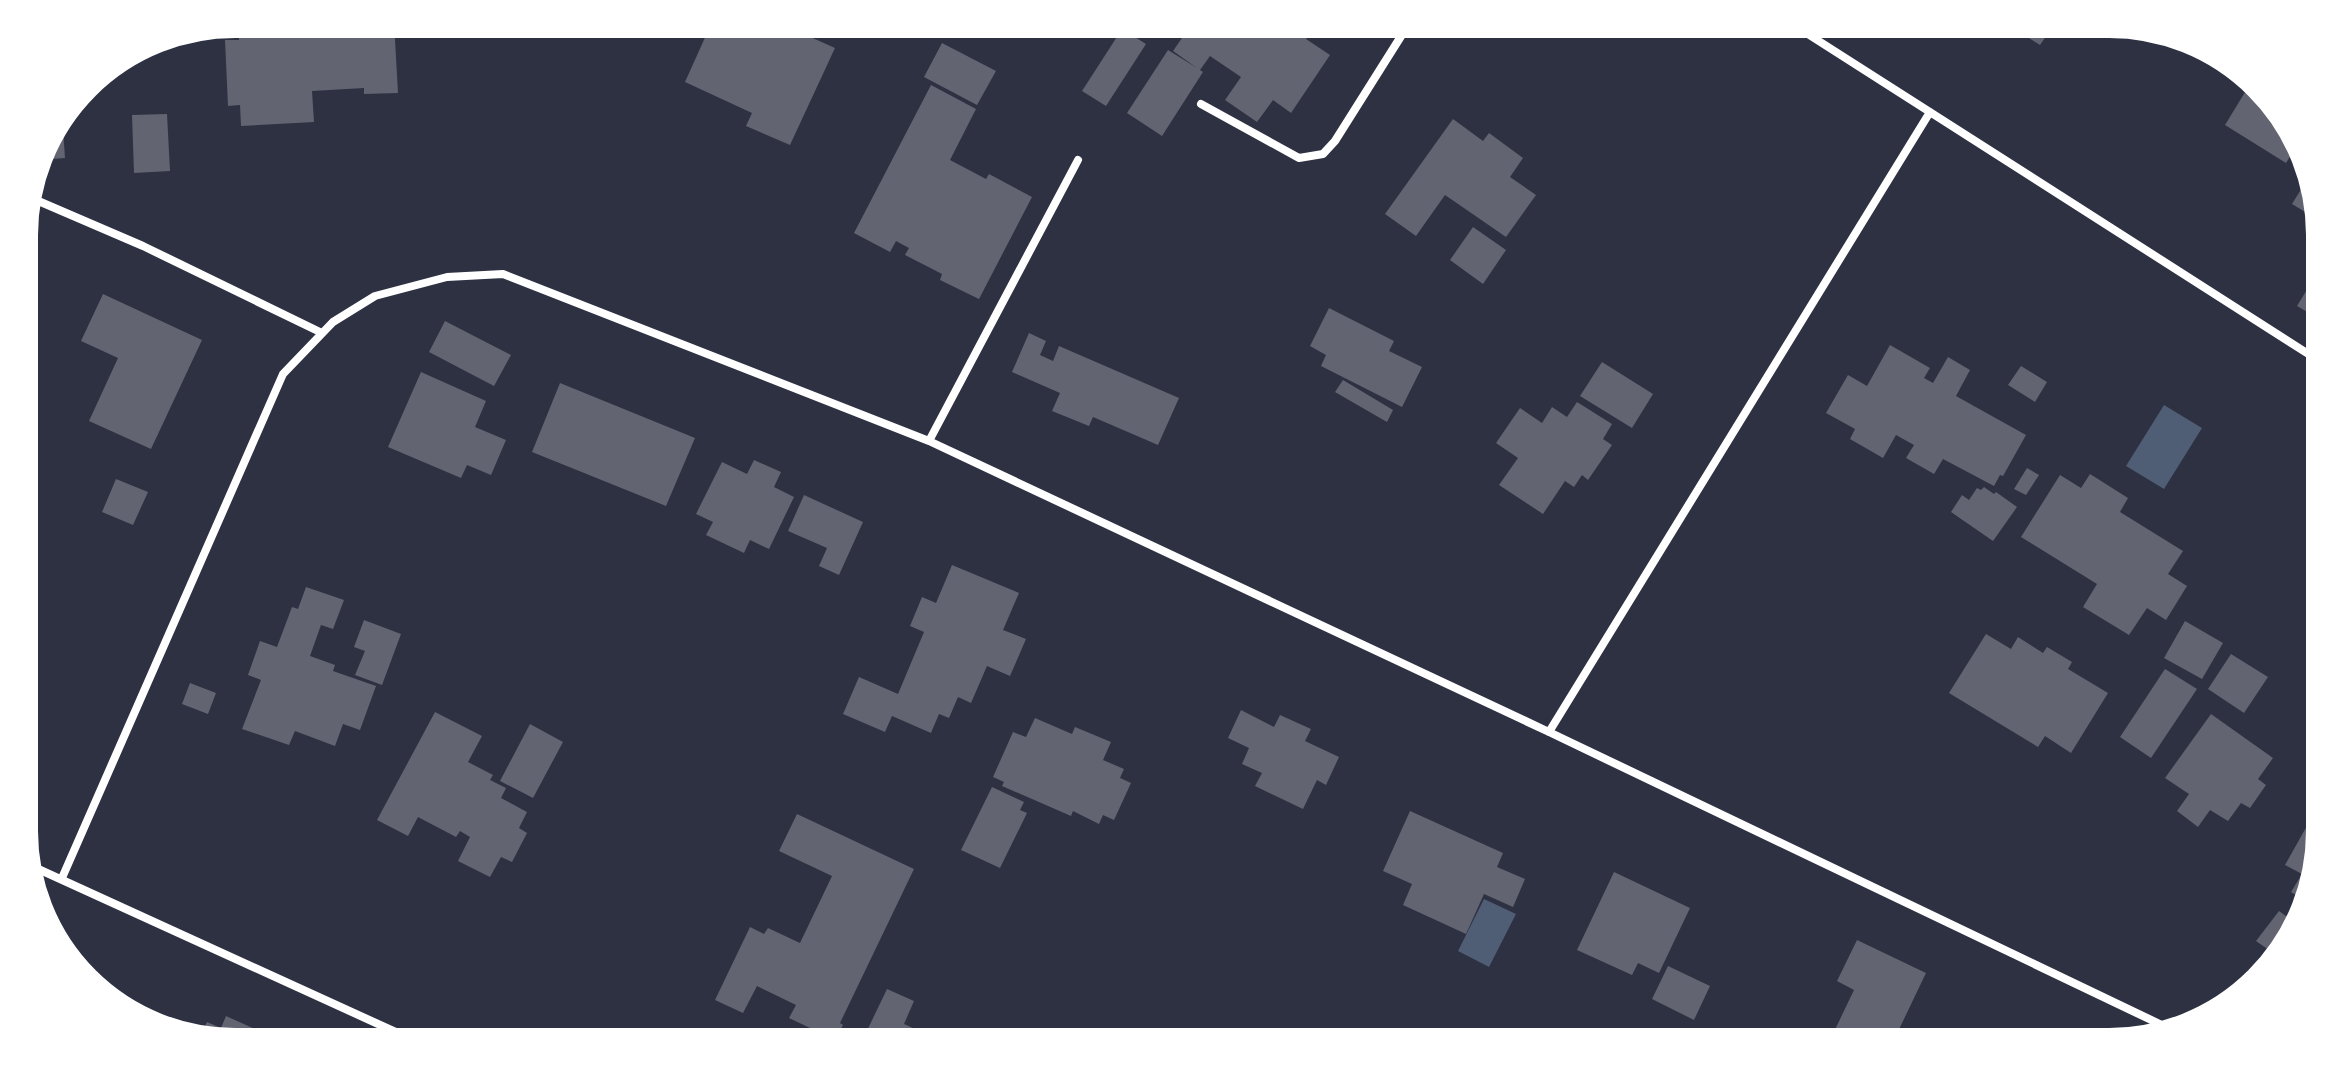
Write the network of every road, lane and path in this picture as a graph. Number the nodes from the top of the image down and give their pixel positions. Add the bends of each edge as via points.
1 (1401, 36) edge
2 (1811, 36) edge
3 (1201, 104) dead end
4 (1930, 112) junction
5 (1078, 160) dead end
6 (39, 201) edge
7 (322, 333) junction
8 (2308, 354) edge
9 (929, 441) junction
10 (1549, 732) junction
11 (40, 869) edge
12 (62, 878) junction
13 (2158, 1023) edge
14 (392, 1030) edge

1 - 3 street via 1323,154 1299,158
2 - 4 street
4 - 8 street
4 - 10 street
5 - 9 street
6 - 7 street
7 - 9 street via 375,296 447,277 503,274
7 - 12 street via 283,374
9 - 10 street
10 - 13 street
11 - 12 street
12 - 14 street

